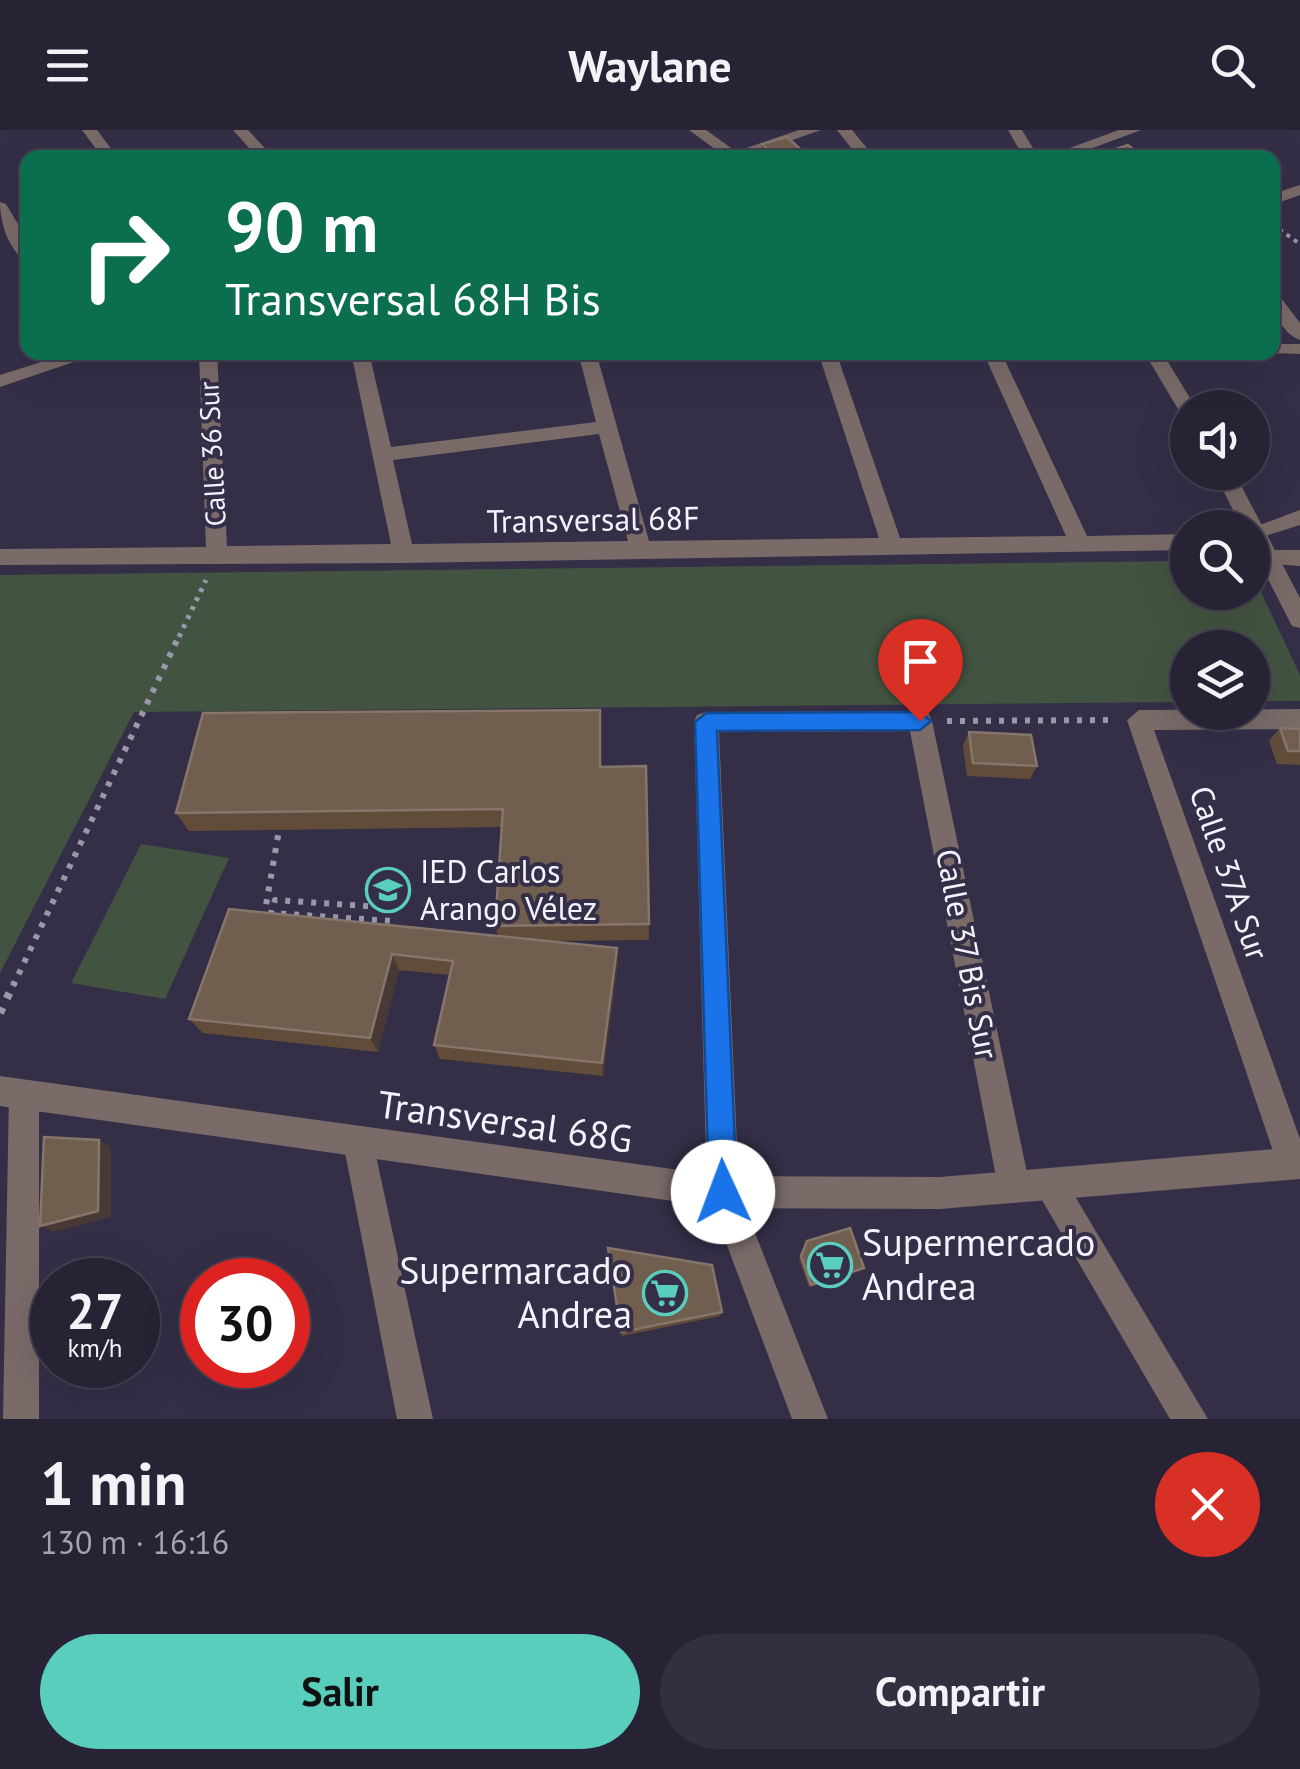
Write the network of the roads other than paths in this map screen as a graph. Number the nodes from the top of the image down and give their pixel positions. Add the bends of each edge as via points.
1 (240, 130) edge
2 (696, 130) edge
3 (814, 130) edge
4 (844, 130) edge
5 (1134, 130) edge
6 (259, 150) edge
7 (721, 150) edge
8 (748, 150) edge
9 (861, 150) edge
10 (1073, 150) edge
11 (0, 207) edge
12 (20, 243) edge
13 (1280, 309) edge
14 (1300, 336) edge
15 (67, 360) edge
16 (208, 360) edge
17 (362, 360) edge
18 (589, 360) edge
19 (831, 360) edge
20 (996, 360) edge
21 (1159, 360) edge
22 (0, 382) edge
23 (1176, 390) edge
24 (607, 426) junction
25 (382, 456) junction
26 (1300, 516) edge
27 (1270, 536) edge
28 (1170, 542) edge
29 (1080, 544) junction
30 (892, 547) junction
31 (1270, 547) edge
32 (641, 552) junction
33 (404, 555) junction
34 (217, 556) junction
35 (0, 557) edge
36 (1300, 558) edge
37 (1270, 564) edge
38 (1300, 620) edge
39 (1300, 719) edge
40 (12, 1093) edge
41 (358, 1142) junction
42 (1296, 1163) edge
43 (1050, 1184) junction
44 (1014, 1187) junction
45 (723, 1192) junction
46 (21, 1419) edge
47 (415, 1419) edge
48 (810, 1419) edge
49 (1190, 1419) edge

1 - 6 street
2 - 7 street
3 - 8 street
4 - 9 street
5 - 10 street
11 - 12 street
13 - 14 street
15 - 22 street
16 - 34 street, Calle 36 Sur
17 - 25 street
18 - 24 street
19 - 30 street
20 - 29 street
21 - 23 street
24 - 25 street
24 - 32 street
25 - 33 street
26 - 27 street
28 - 29 street, Transversal 68F
29 - 30 street, Transversal 68F
30 - 32 street, Transversal 68F
31 - 36 street
32 - 33 street, Transversal 68F
33 - 34 street, Transversal 68F
34 - 35 street, Transversal 68F
37 - 38 street
39 - 42 street, Calle 37A Sur via 1138,720
40 - 41 street, Transversal 68G
40 - 46 street
41 - 45 street, Transversal 68G
41 - 47 street
42 - 43 street, Transversal 68G
43 - 44 street, Transversal 68G
43 - 49 street
44 - 45 street, Transversal 68G via 909,1197
44 - 45 street, Calle 37 Bis Sur via 920,721 706,722
45 - 48 street

